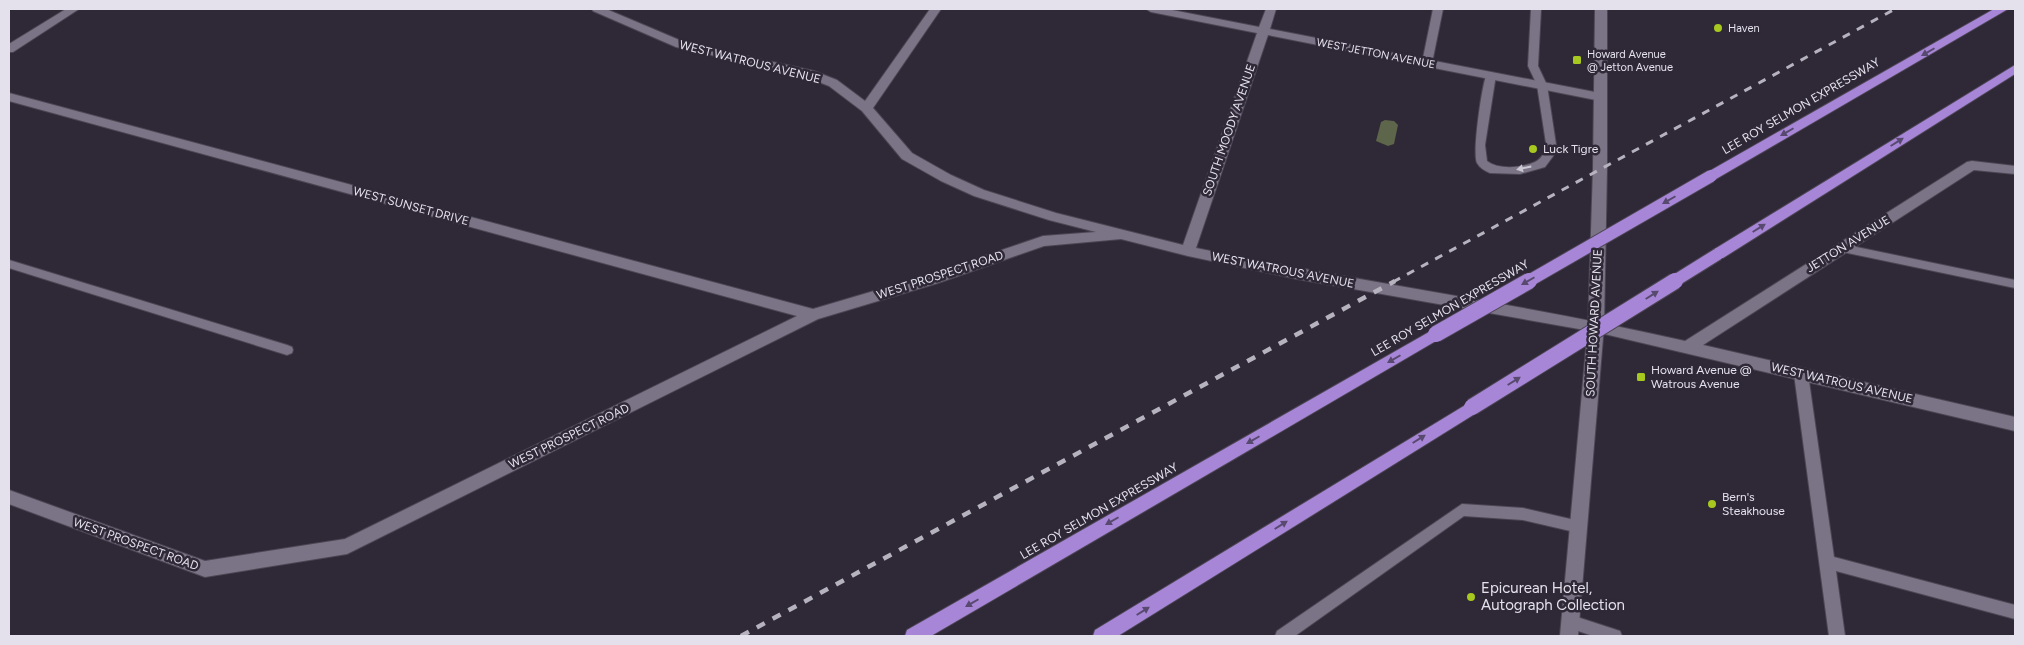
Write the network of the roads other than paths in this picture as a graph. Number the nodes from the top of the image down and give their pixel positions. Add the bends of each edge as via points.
1 (73, 9) edge
2 (597, 9) edge
3 (936, 9) edge
4 (1151, 9) edge
5 (1271, 9) edge
6 (1438, 9) edge
7 (1536, 9) edge
8 (1601, 9) edge
9 (2002, 9) edge
10 (1263, 31) junction
11 (9, 49) edge
12 (1427, 63) junction
13 (2015, 69) edge
14 (1491, 75) junction
15 (1542, 85) junction
16 (9, 97) edge
17 (1601, 97) junction
18 (866, 108) junction
19 (2015, 170) edge
20 (1130, 235) junction
21 (1842, 248) junction
22 (1188, 251) junction
23 (9, 264) edge
24 (2015, 284) edge
25 (813, 316) junction
26 (1596, 326) junction
27 (1688, 347) junction
28 (286, 350) dead end
29 (1801, 374) junction
30 (2015, 424) edge
31 (9, 497) edge
32 (1579, 527) junction
33 (1827, 562) junction
34 (2015, 612) edge
35 (1570, 629) edge
36 (914, 636) edge
37 (1102, 636) edge
38 (1283, 636) edge
39 (1614, 636) edge
40 (1837, 636) edge

1 - 11 street
2 - 18 street, WEST WATROUS AVENUE via 680,45 810,74 833,84
3 - 18 street
4 - 10 street, WEST JETTON AVENUE
5 - 10 street, SOUTH MOODY AVENUE
6 - 12 lane
7 - 15 lane via 1533,66
8 - 17 street, SOUTH HOWARD AVENUE
9 -> 36 highway, LEE ROY SELMON EXPRESSWAY, bridge
10 - 12 street, WEST JETTON AVENUE
10 - 22 street, SOUTH MOODY AVENUE
12 - 14 street, WEST JETTON AVENUE
37 -> 13 highway, bridge
14 - 15 street, WEST JETTON AVENUE
15 -> 14 lane via 1552,151 1541,164 1520,170 1490,169 1482,162 1480,145
15 - 17 street, WEST JETTON AVENUE
16 - 25 street, WEST SUNSET DRIVE
17 - 26 street, SOUTH HOWARD AVENUE
18 - 20 street, WEST WATROUS AVENUE via 907,156 946,178 979,193 1054,217
19 - 21 street, JETTON AVENUE via 1972,165
20 - 22 street, WEST WATROUS AVENUE
20 - 25 street, WEST PROSPECT ROAD via 1043,241
21 - 24 lane
21 - 27 street, JETTON AVENUE
22 - 26 street, WEST WATROUS AVENUE via 1297,274
23 - 28 lane
25 - 31 street, WEST PROSPECT ROAD via 347,546 205,569
26 - 27 street, WEST WATROUS AVENUE
26 - 32 street, SOUTH HOWARD AVENUE
27 - 29 street, WEST WATROUS AVENUE
29 - 30 street, WEST WATROUS AVENUE
29 - 33 lane
32 - 35 street, SOUTH HOWARD AVENUE
32 - 38 lane via 1523,514 1462,510
33 - 34 lane
33 - 40 lane
35 - 39 lane

